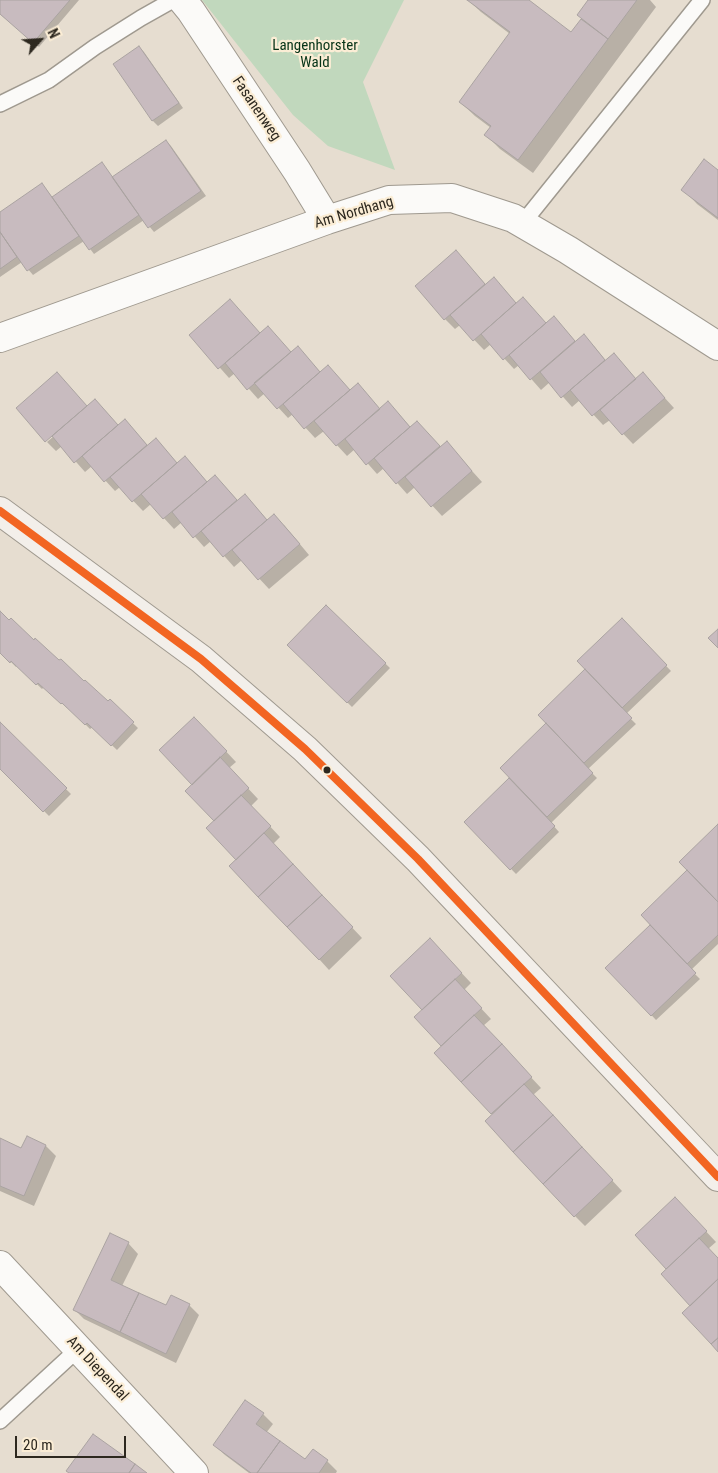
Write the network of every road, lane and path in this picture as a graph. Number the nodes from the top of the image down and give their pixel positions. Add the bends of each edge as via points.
1 (173, 0) edge
2 (182, 0) edge
3 (702, 0) edge
4 (0, 104) edge
5 (327, 220) junction
6 (522, 224) junction
7 (0, 338) edge
8 (718, 346) edge
9 (0, 511) edge
10 (718, 1178) edge
11 (0, 1265) edge
12 (78, 1349) junction
13 (0, 1421) edge
14 (194, 1473) edge

1 - 4 lane via 48,80
2 - 5 street, Fasanenweg
3 - 6 lane
5 - 6 street, Am Nordhang via 390,200 452,198
5 - 7 street, Am Nordhang
6 - 8 street, Am Nordhang
9 - 10 street via 201,659 305,749 418,859
11 - 12 street, Am Diependal
12 - 13 lane
12 - 14 street, Am Diependal

